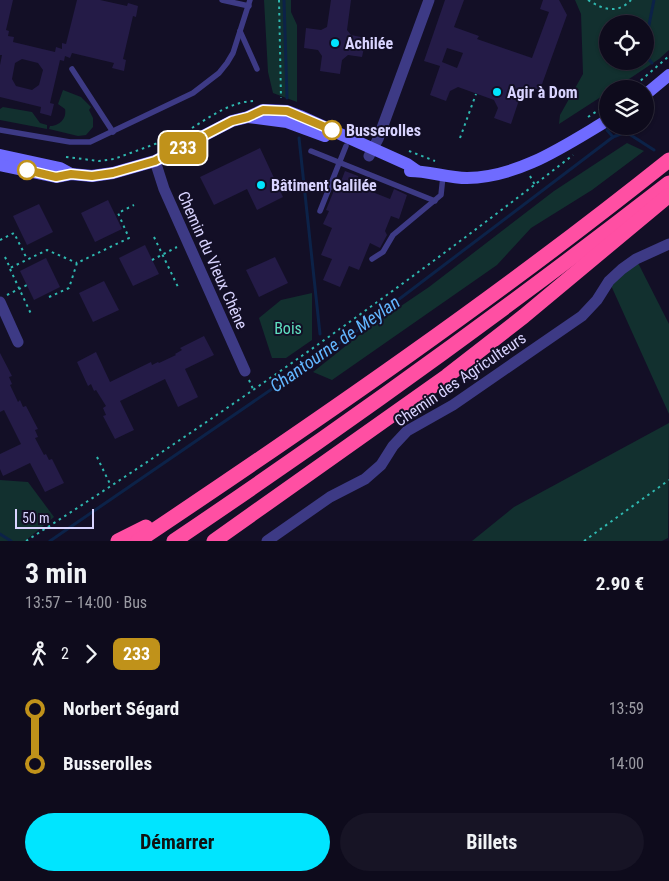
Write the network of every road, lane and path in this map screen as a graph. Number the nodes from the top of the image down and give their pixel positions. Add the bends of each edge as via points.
1 (222, 0) edge
2 (279, 0) edge
3 (429, 0) edge
4 (588, 0) edge
5 (631, 0) edge
6 (249, 3) edge
7 (240, 31) junction
8 (669, 56) edge
9 (72, 69) dead end
10 (257, 69) dead end
11 (667, 77) edge
12 (641, 80) edge
13 (654, 88) edge
14 (476, 94) dead end
15 (281, 98) dead end
16 (255, 101) dead end
17 (248, 117) junction
18 (599, 125) edge
19 (190, 129) dead end
20 (0, 130) edge
21 (113, 132) junction
22 (181, 134) dead end
23 (460, 138) dead end
24 (346, 146) junction
25 (311, 151) dead end
26 (371, 153) junction
27 (574, 154) dead end
28 (0, 155) edge
29 (60, 156) dead end
30 (669, 160) edge
31 (155, 161) junction
32 (434, 161) dead end
33 (442, 162) dead end
34 (340, 163) junction
35 (0, 164) edge
36 (71, 174) junction
37 (443, 176) junction
38 (669, 183) edge
39 (669, 195) edge
40 (435, 201) junction
41 (134, 205) dead end
42 (320, 211) dead end
43 (154, 237) dead end
44 (0, 240) edge
45 (187, 242) junction
46 (669, 244) edge
47 (163, 254) junction
48 (4, 258) dead end
49 (27, 260) junction
50 (152, 260) dead end
51 (372, 260) dead end
52 (77, 263) junction
53 (10, 268) junction
54 (27, 285) dead end
55 (178, 287) dead end
56 (18, 289) junction
57 (49, 297) dead end
58 (2, 304) edge
59 (32, 316) dead end
60 (18, 342) dead end
61 (244, 371) dead end
62 (97, 457) dead end
63 (669, 480) edge
64 (111, 486) junction
65 (203, 497) junction
66 (216, 540) edge
67 (26, 541) edge
68 (118, 541) edge
69 (138, 541) edge
70 (174, 541) edge
71 (267, 541) edge
72 (584, 541) edge

1 - 6 lane
2 - 15 path
3 - 26 street
4 - 5 path via 608,10 622,8
6 - 7 lane
7 - 10 lane
7 - 21 lane via 233,53 219,73 193,93
8 - 12 path
9 - 21 lane
11 - 13 main road
14 - 23 path
16 - 19 path via 223,109
17 - 24 main road via 287,122
17 - 26 main road via 263,110 287,111
17 - 31 main road via 232,121
18 - 37 main road via 517,169 480,177
20 - 21 lane via 70,142 90,142
22 - 29 path via 114,159 99,161
24 - 26 main road
24 - 34 lane
25 - 34 lane
26 - 37 main road via 407,164 417,171
27 - 64 path via 314,348
28 - 36 main road via 60,168
30 - 65 highway via 507,284
31 - 36 main road via 113,173
31 - 45 street, Chemin du Vieux Chêne
32 - 33 path
34 - 40 lane
34 - 42 lane
35 - 36 main road via 56,177
37 - 40 lane via 441,195
38 - 70 highway via 445,352
39 - 66 highway via 447,376
40 - 51 lane via 393,235 384,252
41 - 52 path via 118,213 129,238
43 - 47 path
44 - 49 path via 14,233
45 - 47 path
45 - 61 street, Chemin du Vieux Chêne
46 - 71 street, Chemin des Agriculteurs via 622,269 582,316 453,405 407,431 381,465 365,479 330,497
47 - 50 path
47 - 55 path
48 - 53 path
49 - 52 path via 46,250
49 - 53 path
52 - 57 path via 69,288
53 - 56 path
54 - 56 path
56 - 58 path
56 - 59 path
58 - 60 street
62 - 64 path
63 - 72 path
64 - 67 path
65 - 68 highway
65 - 69 highway

